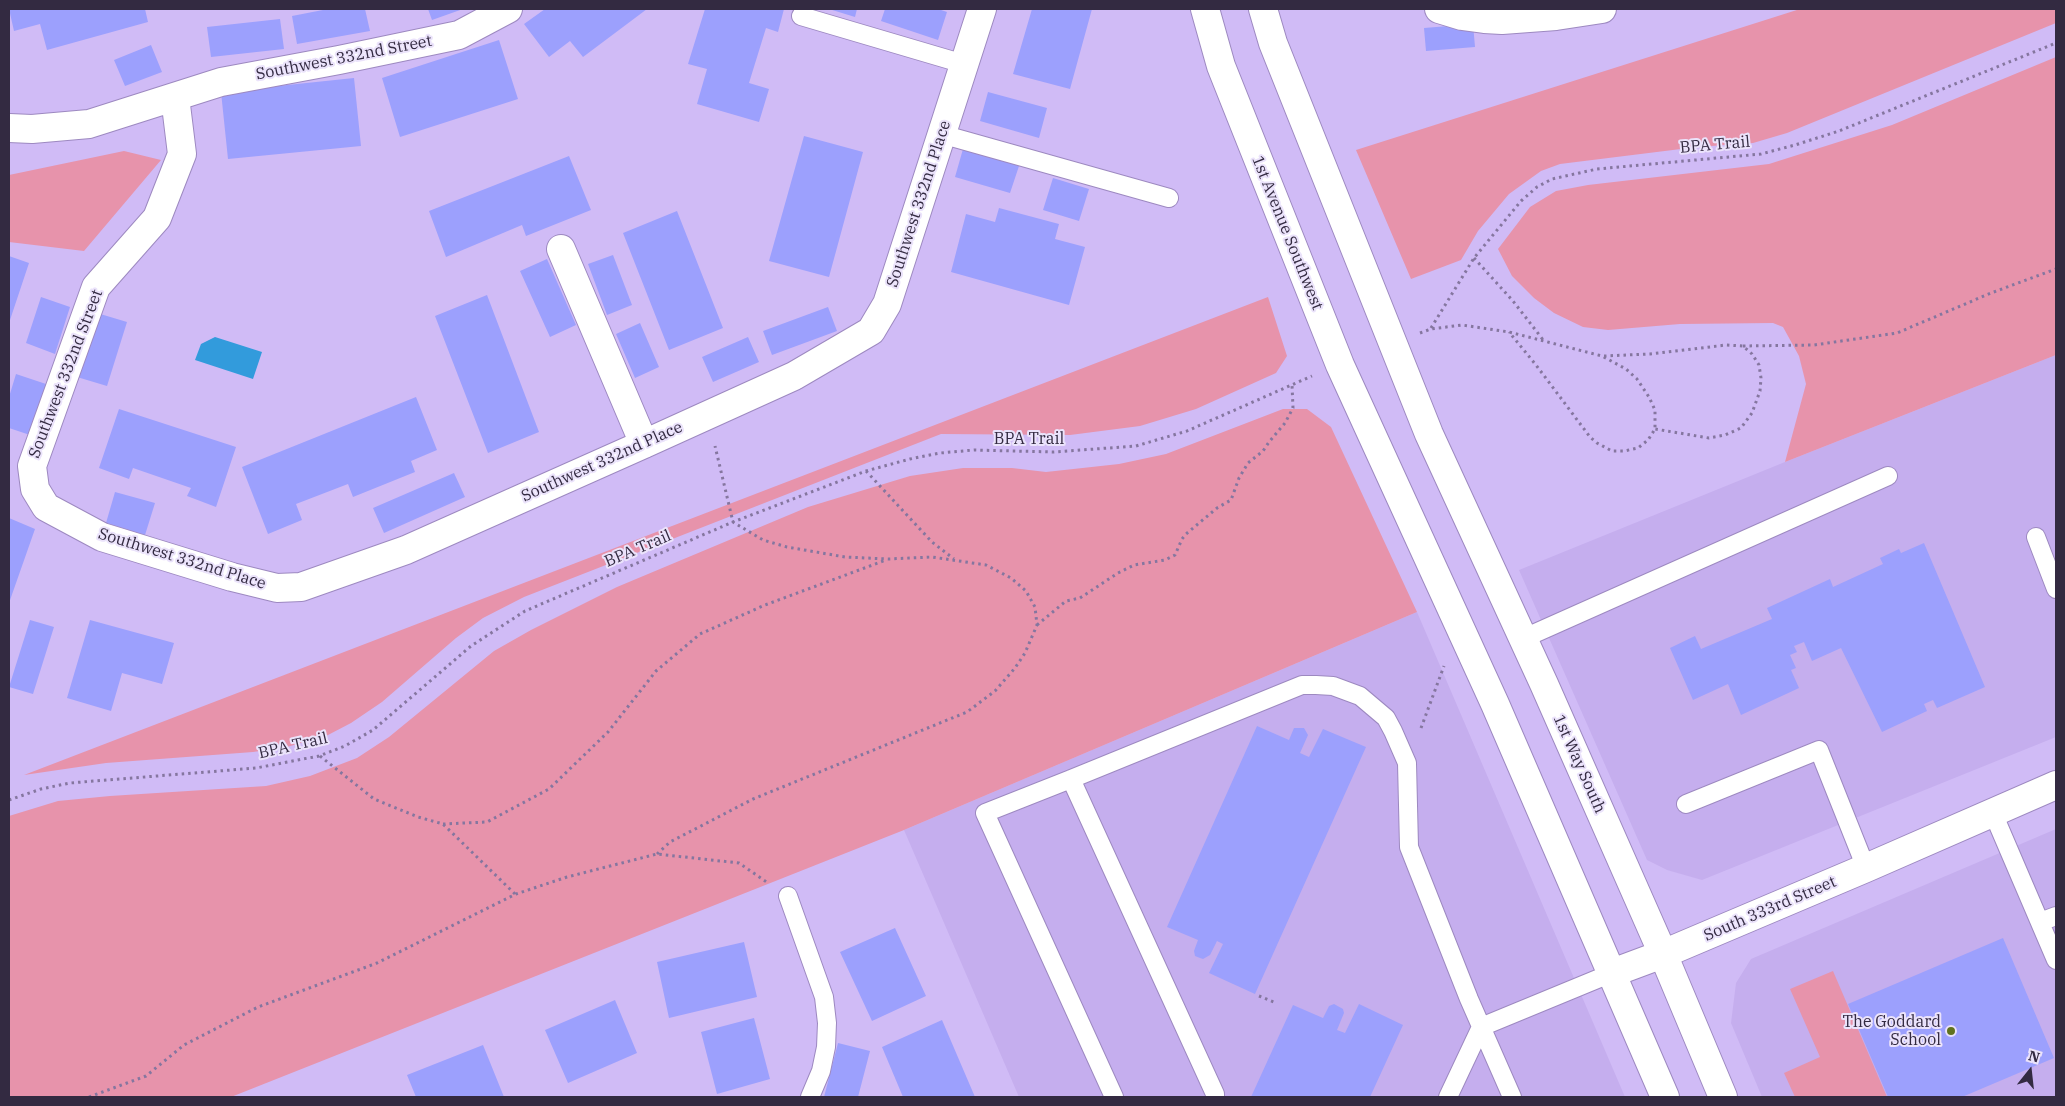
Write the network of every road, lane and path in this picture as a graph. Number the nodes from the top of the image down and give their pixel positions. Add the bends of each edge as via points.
1 (508, 9) edge
2 (982, 9) edge
3 (1205, 9) edge
4 (1263, 9) edge
5 (1439, 9) edge
6 (1602, 9) edge
7 (801, 16) dead end
8 (2056, 43) edge
9 (964, 64) junction
10 (175, 97) junction
11 (9, 128) edge
12 (941, 134) junction
13 (1169, 198) dead end
14 (561, 249) dead end
15 (1474, 258) junction
16 (2056, 269) edge
17 (1509, 332) junction
18 (1544, 342) junction
19 (1743, 346) junction
20 (1602, 356) junction
21 (1306, 378) dead end
22 (1292, 385) junction
23 (708, 415) junction
24 (1655, 429) junction
25 (644, 444) junction
26 (32, 466) joint
27 (866, 471) junction
28 (1888, 476) dead end
29 (733, 522) junction
30 (2036, 537) dead end
31 (888, 559) junction
32 (956, 560) junction
33 (2056, 588) edge
34 (1037, 626) junction
35 (1522, 639) junction
36 (1468, 648) junction
37 (319, 756) junction
38 (1407, 764) junction
39 (1071, 778) junction
40 (2056, 785) edge
41 (9, 800) edge
42 (1686, 804) dead end
43 (1993, 813) junction
44 (443, 824) junction
45 (657, 854) junction
46 (1866, 868) junction
47 (516, 894) junction
48 (788, 896) joint
49 (2048, 919) edge
50 (1663, 954) junction
51 (2056, 960) edge
52 (1612, 974) junction
53 (1259, 996) dead end
54 (1276, 1003) dead end
55 (1481, 1027) junction
56 (89, 1097) edge
57 (810, 1097) edge
58 (1114, 1097) edge
59 (1215, 1097) edge
60 (1448, 1097) edge
61 (1512, 1097) edge
62 (1665, 1097) edge
63 (1723, 1097) edge

1 - 10 street, Southwest 332nd Street via 459,35 221,82
2 - 9 street, Southwest 332nd Place
3 - 36 street, 1st Avenue Southwest via 1225,75 1336,356
4 - 35 street, 1st Way South via 1273,43 1429,434
5 - 6 street via 1469,17 1502,20
7 - 9 lane
8 - 15 path, BPA Trail via 1839,132 1795,145 1761,154 1597,169 1552,179 1521,201
9 - 12 street, Southwest 332nd Place
10 - 11 street, Southwest 332nd Street via 89,124
10 - 26 street, Southwest 332nd Street via 182,154 157,218 96,287
12 - 13 lane
12 - 23 street, Southwest 332nd Place via 886,304 871,331 794,376
14 - 25 street
15 - 17 path, BPA Trail via 1431,329 1462,325
15 - 18 path
16 - 19 path via 1897,333 1814,345
17 - 18 path
17 - 24 path via 1597,443 1612,451 1638,448
18 - 20 path
19 - 20 path
19 - 24 path via 1759,365 1761,378 1752,413 1741,428 1709,438
20 - 24 path via 1626,369 1650,397 1655,410
21 - 22 path, BPA Trail
22 - 27 path, BPA Trail via 1187,431 1136,446 1054,452 974,450 940,453
22 - 34 path via 1292,408 1285,422 1263,451 1248,463 1231,500 1186,534 1175,555 1118,573 1080,598 1066,601
23 - 25 street, Southwest 332nd Place
23 - 29 path
25 - 26 street, Southwest 332nd Place via 406,550 300,587 276,588 102,537 46,507 35,489
27 - 29 path, BPA Trail
27 - 32 path via 932,542
28 - 35 lane
29 - 31 path via 763,540 787,547 845,557
29 - 37 path, BPA Trail via 525,611 472,646 373,730
30 - 33 lane
31 - 32 path via 932,557
31 - 44 path via 765,605 700,634 656,671 608,732 549,789 487,822
32 - 34 path via 986,565 1011,578 1026,591 1035,607
34 - 45 path via 1015,668 995,690 967,712 754,799 670,842
35 - 50 street, 1st Way South
36 - 38 path via 1444,666
36 - 52 street
37 - 41 path, BPA Trail via 256,768 70,783
37 - 44 path via 374,799
38 - 39 lane via 1386,718 1360,696 1333,686 1302,685
38 - 55 lane via 1409,847
39 - 58 lane via 985,813
39 - 59 lane
40 - 43 street, South 333rd Street
42 - 46 lane via 1819,750
43 - 46 street, South 333rd Street
43 - 49 lane
44 - 47 path
45 - 47 path
45 - 48 path via 739,863
46 - 50 street, South 333rd Street
47 - 56 path via 376,962 258,1007 184,1045 146,1076
48 - 57 lane via 824,997 827,1023 821,1071
49 - 51 lane
50 - 52 street, South 333rd Street
50 - 63 street, 1st Way South
52 - 55 lane, South 333rd Street
52 - 62 street
53 - 54 path
55 - 60 lane
55 - 61 lane

